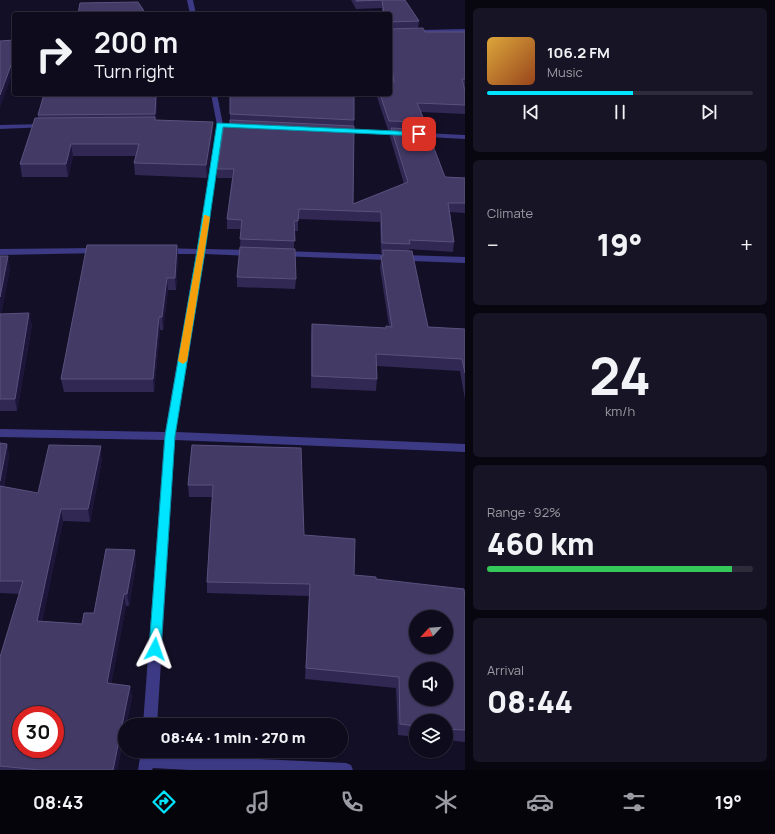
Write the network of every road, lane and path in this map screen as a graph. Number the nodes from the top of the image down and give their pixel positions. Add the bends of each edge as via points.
1 (190, 0) edge
2 (193, 12) edge
3 (465, 31) edge
4 (412, 33) edge
5 (214, 96) edge
6 (55, 126) edge
7 (0, 127) edge
8 (330, 130) edge
9 (465, 137) edge
10 (108, 251) edge
11 (154, 251) edge
12 (201, 251) junction
13 (0, 252) edge
14 (257, 253) edge
15 (273, 253) edge
16 (465, 260) edge
17 (0, 433) edge
18 (170, 436) junction
19 (465, 448) edge
20 (150, 718) edge
21 (147, 761) edge
22 (346, 770) edge

1 - 2 street
3 - 4 street
5 - 12 street via 220,125
6 - 7 street
8 - 9 street
10 - 13 street
11 - 12 street
12 - 14 street
12 - 18 street
15 - 16 street
17 - 18 street
18 - 19 street
18 - 20 street
21 - 22 street

